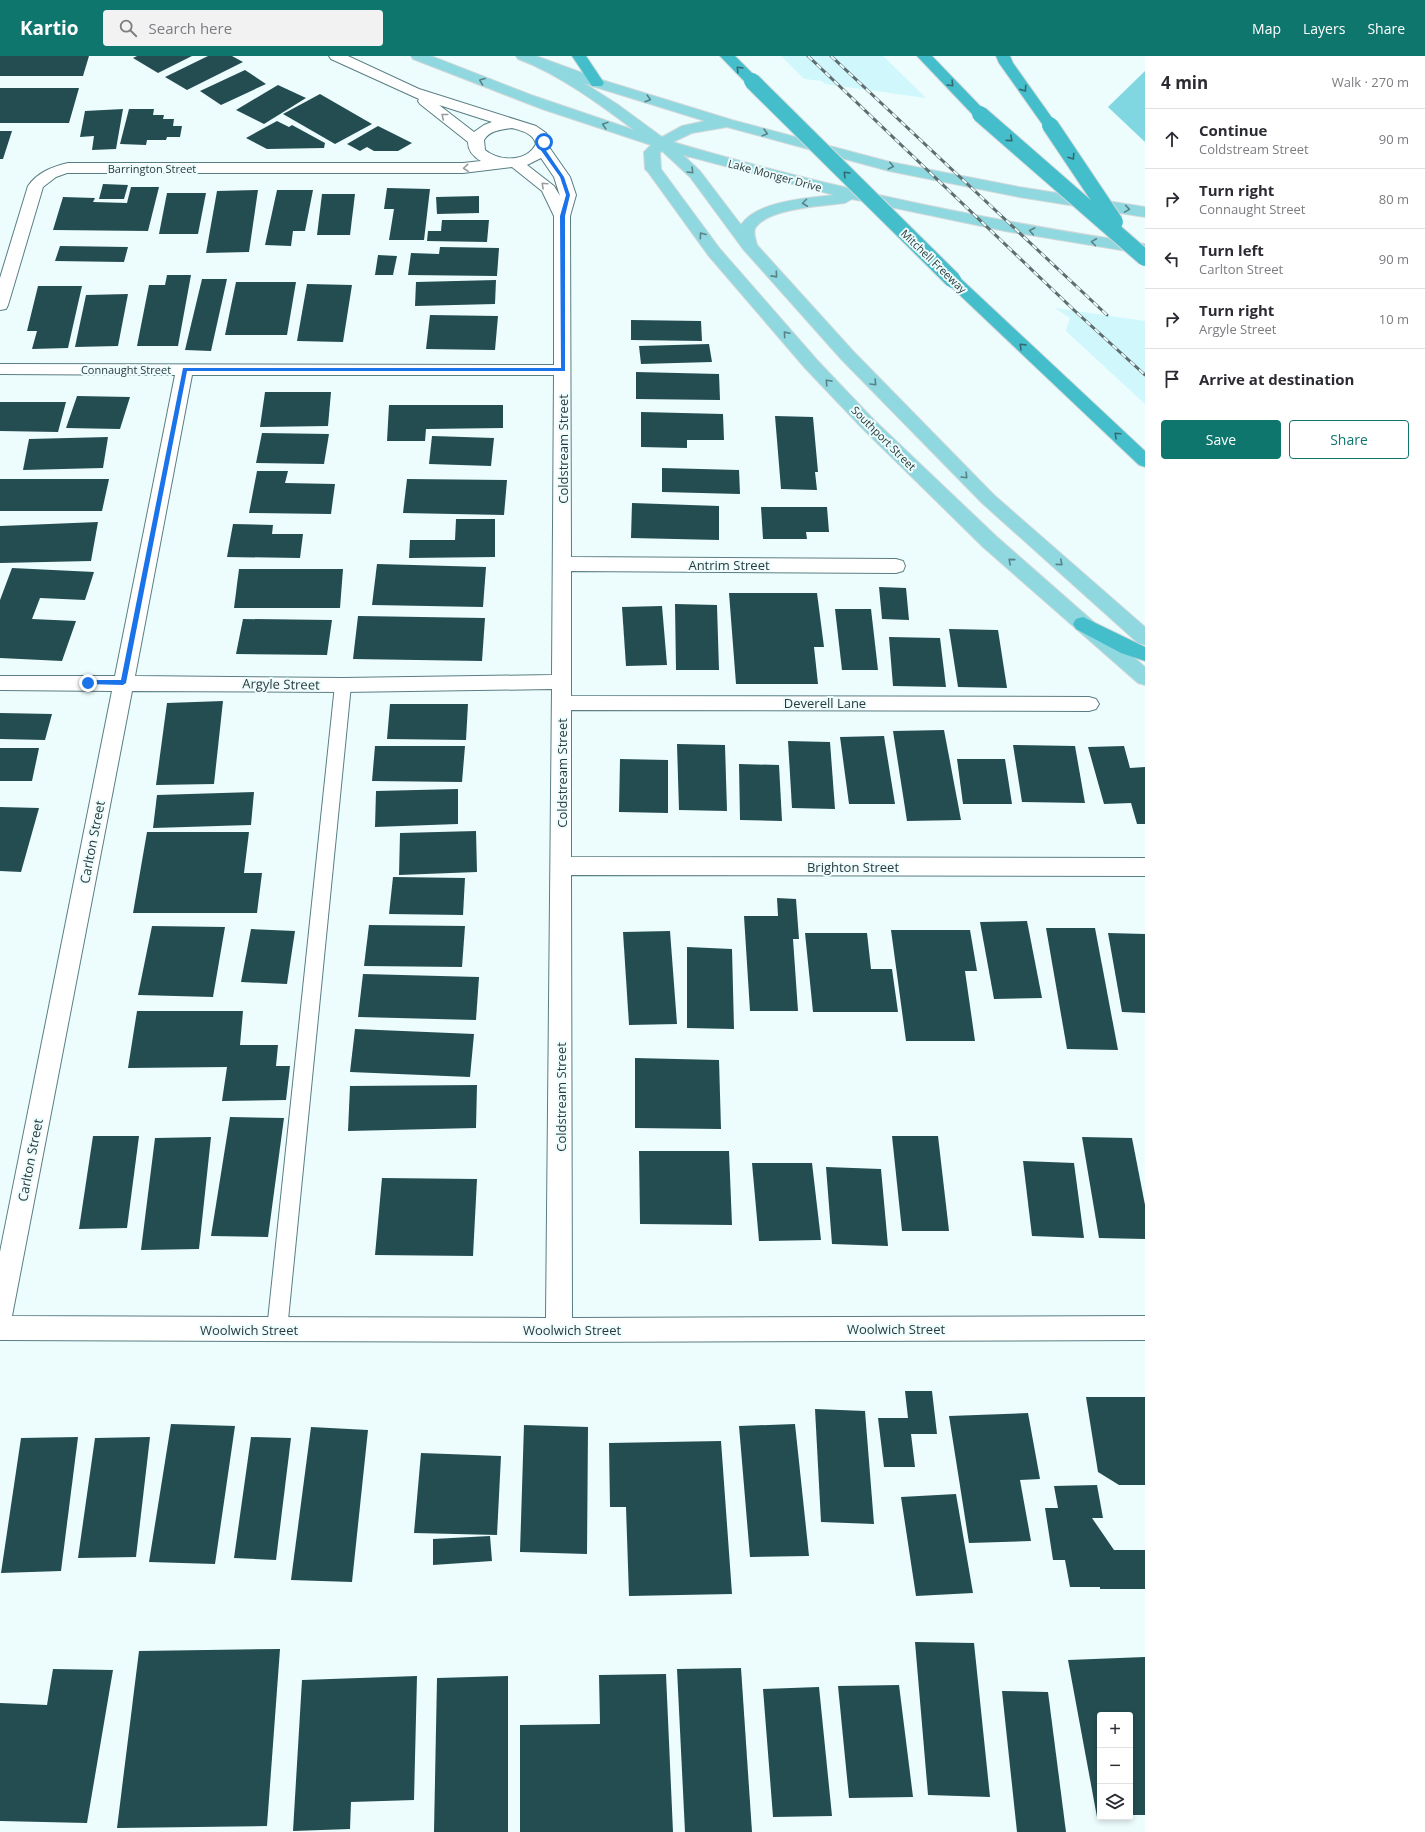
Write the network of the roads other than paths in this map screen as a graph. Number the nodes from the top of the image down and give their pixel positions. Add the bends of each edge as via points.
1 (336, 56) edge
2 (418, 56) edge
3 (524, 56) edge
4 (579, 56) edge
5 (727, 56) edge
6 (924, 56) edge
7 (1003, 56) edge
8 (548, 66) junction
9 (597, 83) junction
10 (414, 92) junction
11 (612, 107) junction
12 (727, 123) junction
13 (512, 124) junction
14 (630, 133) junction
15 (666, 139) junction
16 (468, 148) junction
17 (543, 149) junction
18 (722, 161) joint
19 (510, 163) junction
20 (399, 167) junction
21 (653, 169) junction
22 (858, 196) junction
23 (1145, 212) edge
24 (562, 216) junction
25 (749, 246) junction
26 (1138, 248) edge
27 (1145, 258) edge
28 (0, 305) edge
29 (0, 368) edge
30 (185, 369) junction
31 (563, 370) junction
32 (1145, 462) edge
33 (563, 564) junction
34 (896, 566) dead end
35 (1083, 624) junction
36 (1145, 638) edge
37 (1145, 654) edge
38 (1145, 678) edge
39 (562, 682) junction
40 (0, 683) edge
41 (123, 683) junction
42 (342, 685) junction
43 (562, 703) junction
44 (1089, 704) dead end
45 (562, 866) junction
46 (1145, 867) edge
47 (0, 1315) edge
48 (0, 1328) edge
49 (1145, 1328) edge
50 (277, 1330) junction
51 (559, 1330) junction

1 - 10 street
14 -> 2 main road via 557,109
3 - 8 main road
4 - 9 highway
32 -> 5 highway, Mitchell Freeway, bridge via 953,280
6 -> 26 highway, bridge via 980,114
7 -> 26 highway, bridge
8 - 9 main road
8 - 11 main road, Southport Street
9 - 11 main road, Southport Street
9 -> 12 main road
9 - 15 main road, Southport Street via 620,105
10 - 13 street
16 -> 10 street
11 - 14 main road, Southport Street
11 - 15 main road, Southport Street
12 - 15 main road via 697,126
12 -> 23 main road via 890,166 1019,192
13 - 16 street via 489,128 480,133
13 - 17 street, Coldstream Street via 538,132 544,142
14 - 15 main road
14 - 21 main road, Southport Street
15 - 18 main road, Southport Street
15 - 21 main road via 652,152
15 -> 25 main road, Southport Street
16 - 19 street via 485,158
16 - 20 street, Barrington Street
17 - 19 street, Barrington Street via 527,160
17 - 24 street, Coldstream Street via 562,177 568,195
18 - 22 main road, Lake Monger Drive
19 -> 20 street, Barrington Street via 463,168
24 -> 19 street, Coldstream Street via 549,189
20 - 28 street, Barrington Street via 57,170 43,178 36,186
35 -> 21 main road, Southport Street via 990,542 868,424 811,364 714,252
22 -> 25 main road via 780,207 764,214 749,224 746,231
26 -> 22 main road, Lake Monger Drive via 1070,238
24 - 31 street, Coldstream Street
25 -> 36 main road, Southport Street via 847,355 988,499
26 - 27 highway, bridge
29 - 30 street, Connaught Street
30 - 31 street, Connaught Street
30 - 41 street, Carlton Street
31 - 33 street, Coldstream Street
33 - 34 street, Antrim Street
33 - 39 street, Coldstream Street
35 - 37 highway via 1128,648
35 - 38 main road, Southport Street
39 - 42 street, Argyle Street
39 - 43 street, Coldstream Street
40 - 41 street, Argyle Street
41 - 42 street, Argyle Street
41 - 47 street, Carlton Street
42 - 50 lane
43 - 44 street, Deverell Lane
43 - 45 street, Coldstream Street
45 - 46 street, Brighton Street
45 - 51 street, Coldstream Street
48 - 50 street, Woolwich Street
49 - 51 street, Woolwich Street
50 - 51 street, Woolwich Street

